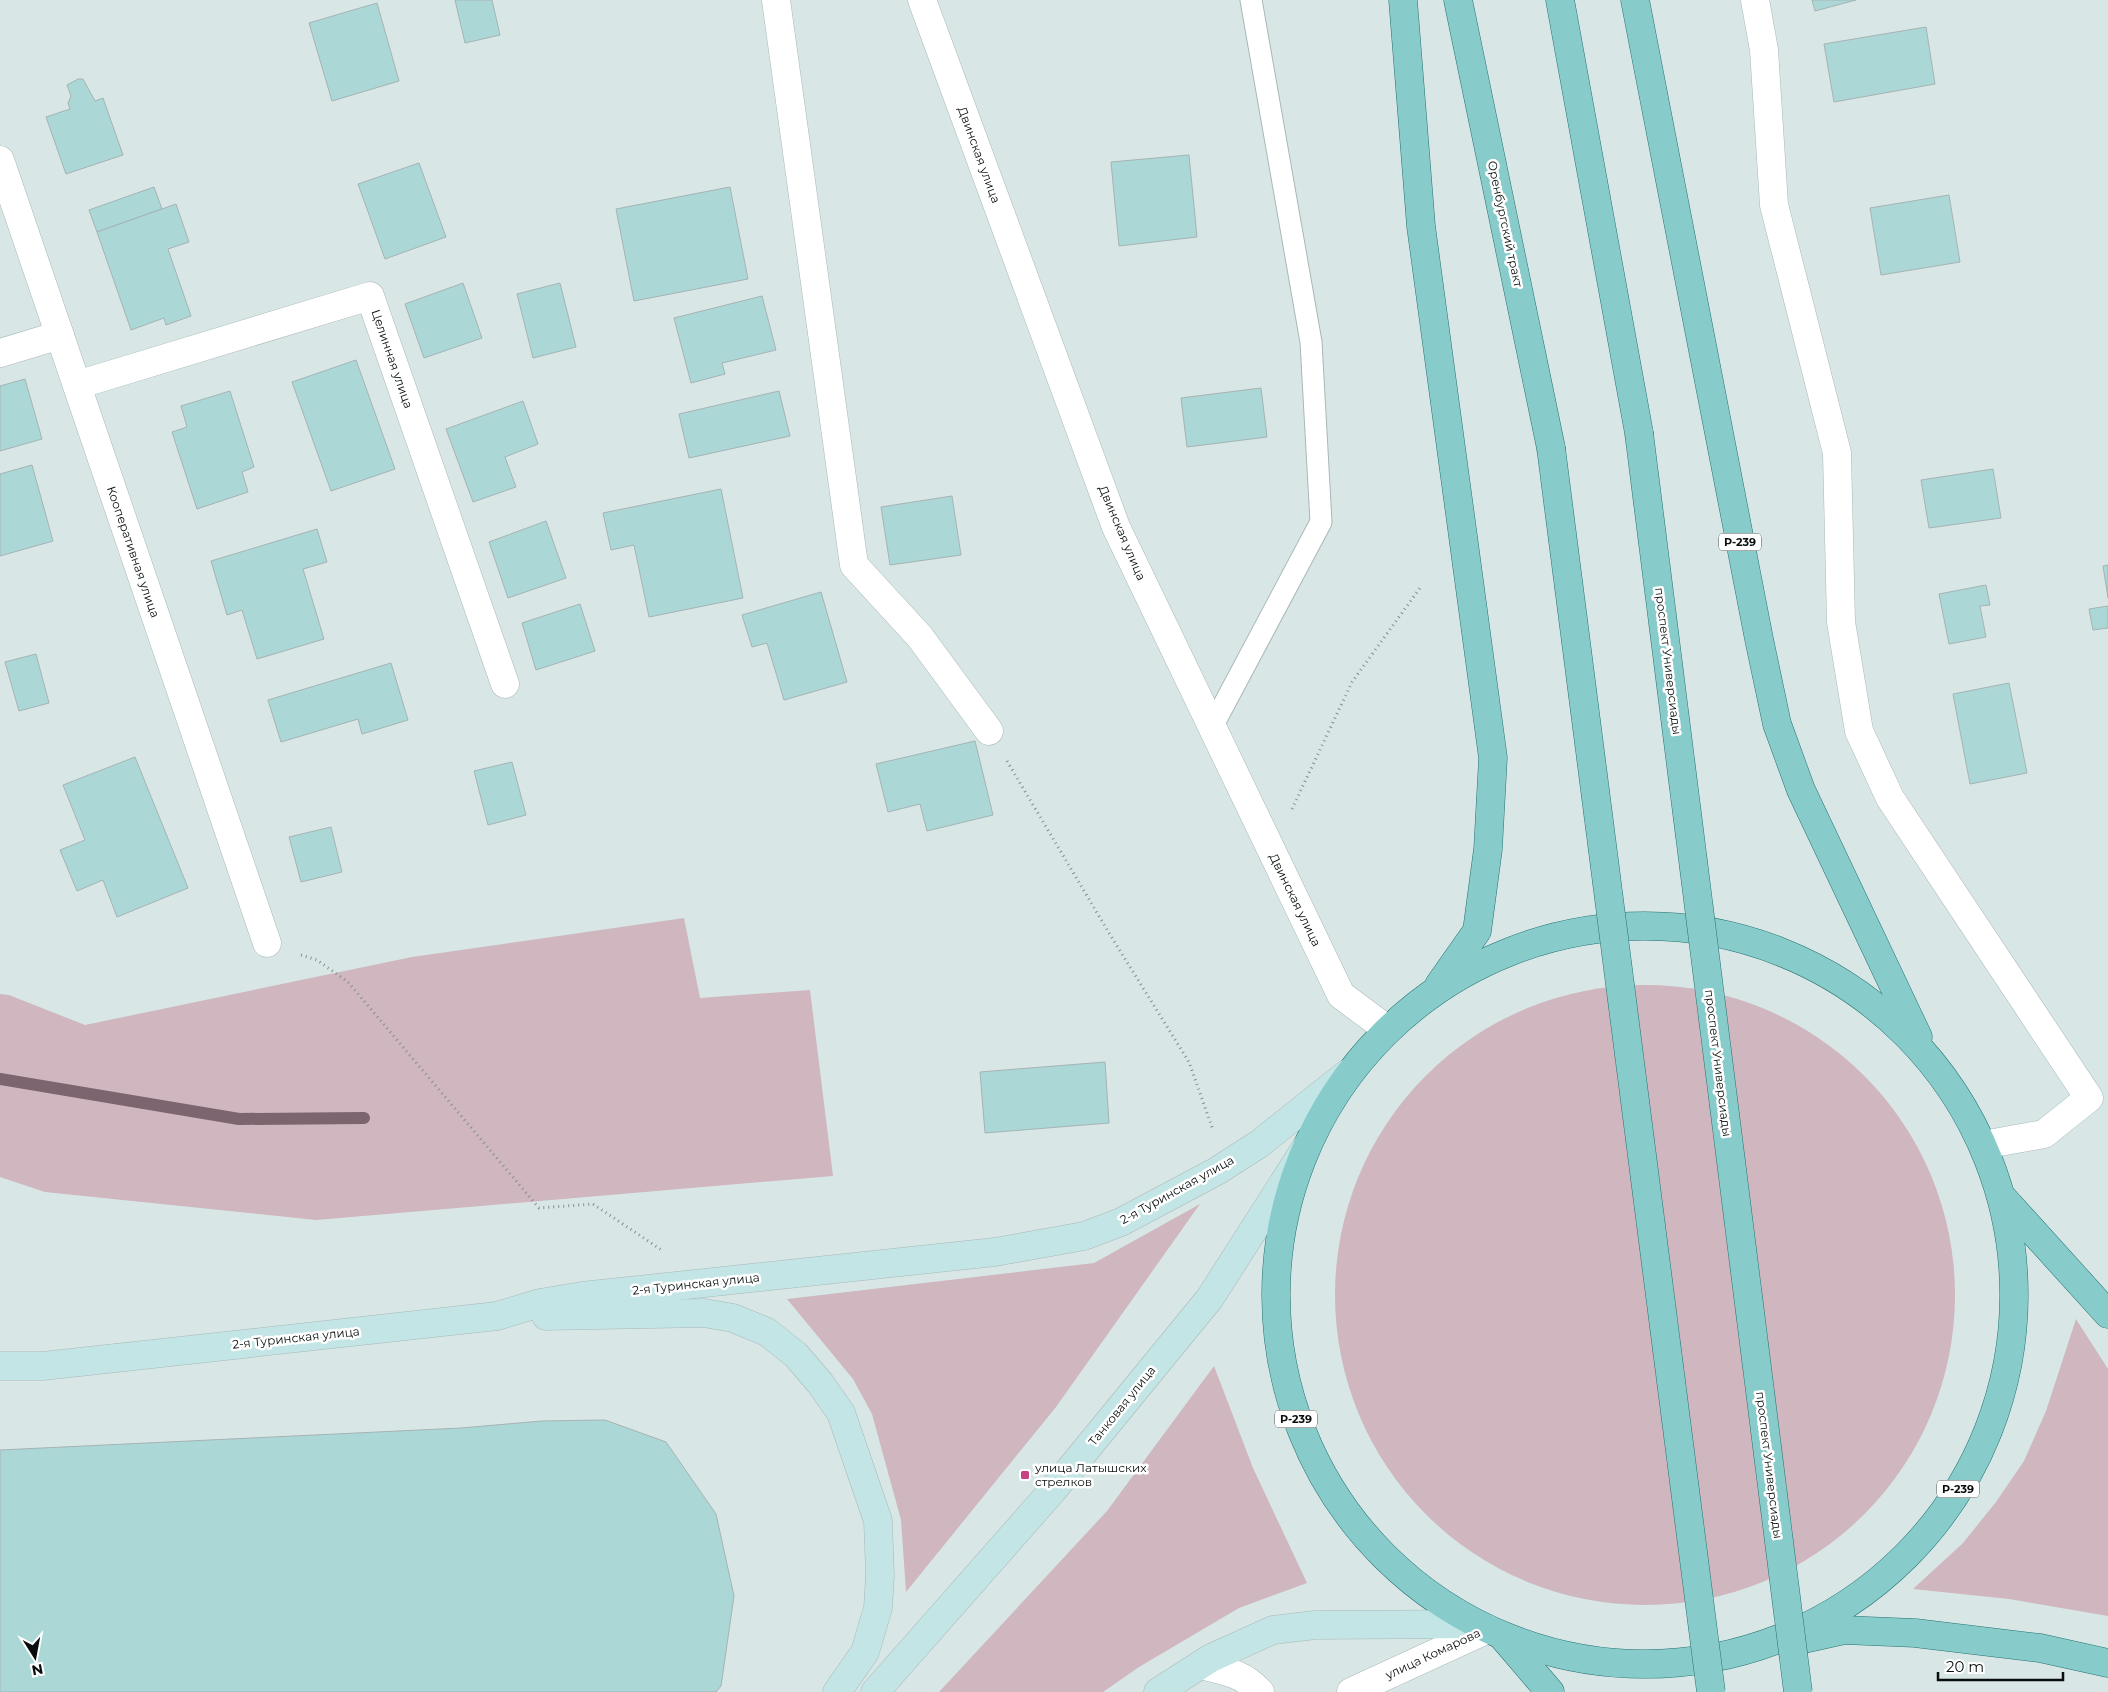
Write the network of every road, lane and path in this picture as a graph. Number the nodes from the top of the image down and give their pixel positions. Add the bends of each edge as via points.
1 (776, 0) edge
2 (922, 0) edge
3 (1250, 0) edge
4 (1403, 0) edge
5 (1458, 0) edge
6 (1560, 0) edge
7 (1636, 0) edge
8 (1754, 0) edge
9 (0, 160) edge
10 (60, 335) junction
11 (0, 354) edge
12 (77, 385) junction
13 (1420, 588) dead end
14 (505, 684) dead end
15 (1212, 727) junction
16 (989, 731) joint
17 (1289, 815) dead end
18 (267, 943) joint
19 (1432, 994) junction
20 (1388, 1030) junction
21 (1927, 1057) junction
22 (1348, 1073) junction
23 (1213, 1132) dead end
24 (1983, 1145) junction
25 (1307, 1146) junction
26 (2000, 1195) junction
27 (671, 1255) dead end
28 (2108, 1314) edge
29 (497, 1316) junction
30 (0, 1366) edge
31 (1488, 1629) junction
32 (1714, 1658) junction
33 (2108, 1663) edge
34 (1201, 1665) junction
35 (837, 1692) edge
36 (875, 1692) edge
37 (1158, 1692) edge
38 (1260, 1692) edge
39 (1351, 1692) edge
40 (1550, 1692) edge
41 (1712, 1692) edge
42 (1798, 1692) edge

1 - 16 street via 854,565 920,637
2 - 15 street, Двинская улица via 1116,527
3 - 15 lane via 1311,342 1321,522
4 - 19 main road, Р-239 via 1421,226 1493,758 1488,849 1477,931
5 - 41 main road, Оренбургский тракт, bridge via 1551,448
6 - 42 main road, проспект Универсиады, bridge via 1639,434
7 - 21 main road, Р-239 via 1777,724 1801,790
8 - 24 street via 1764,50 1774,205 1837,453 1841,622 1859,731 1890,798 2088,1098 2044,1134
9 - 10 street, Кооперативная улица
10 - 11 street
10 - 12 street, Кооперативная улица
12 - 14 street, Целинная улица via 370,296
12 - 18 street, Кооперативная улица
13 - 17 path via 1352,682
15 - 20 street, Двинская улица via 1341,995
16 - 23 path via 1189,1062
18 - 27 path via 317,960 348,982 538,1208 593,1204
19 - 20 main road, Р-239
19 - 21 main road, Р-239 via 1479,965 1530,945 1583,932 1638,927 1692,930 1746,940 1797,959 1845,985 1889,1018
20 - 22 main road, Р-239
21 - 24 main road, Р-239 via 1958,1099
22 - 25 main road, Р-239
22 - 29 street, 2-я Туринская улица via 1259,1144 1217,1171 1121,1222 1084,1236 986,1253 582,1296 540,1303
24 - 26 main road, Р-239
25 - 31 main road, Р-239 via 1288,1198 1277,1263 1275,1309 1281,1365 1296,1418 1318,1469 1348,1516 1385,1558 1421,1589
25 - 36 street, Танковая улица via 1210,1298 1053,1490
26 - 28 main road, Р-239
26 - 32 main road, Р-239 via 2012,1253 2014,1311 2007,1370 1990,1426 1965,1479 1932,1528 1892,1570 1844,1606 1782,1638
29 - 30 street, 2-я Туринская улица via 43,1366
29 - 35 street via 704,1312 734,1318 767,1332 796,1355 841,1412 878,1522 878,1608 865,1652
31 - 32 main road, Р-239 via 1532,1647 1592,1660 1653,1664
31 - 34 street via 1315,1625 1273,1630
31 - 39 street, улица Комарова
31 - 40 main road
32 - 33 main road, Р-239 via 1844,1630 1915,1633 2040,1648
34 - 37 street
34 - 38 street via 1247,1679

